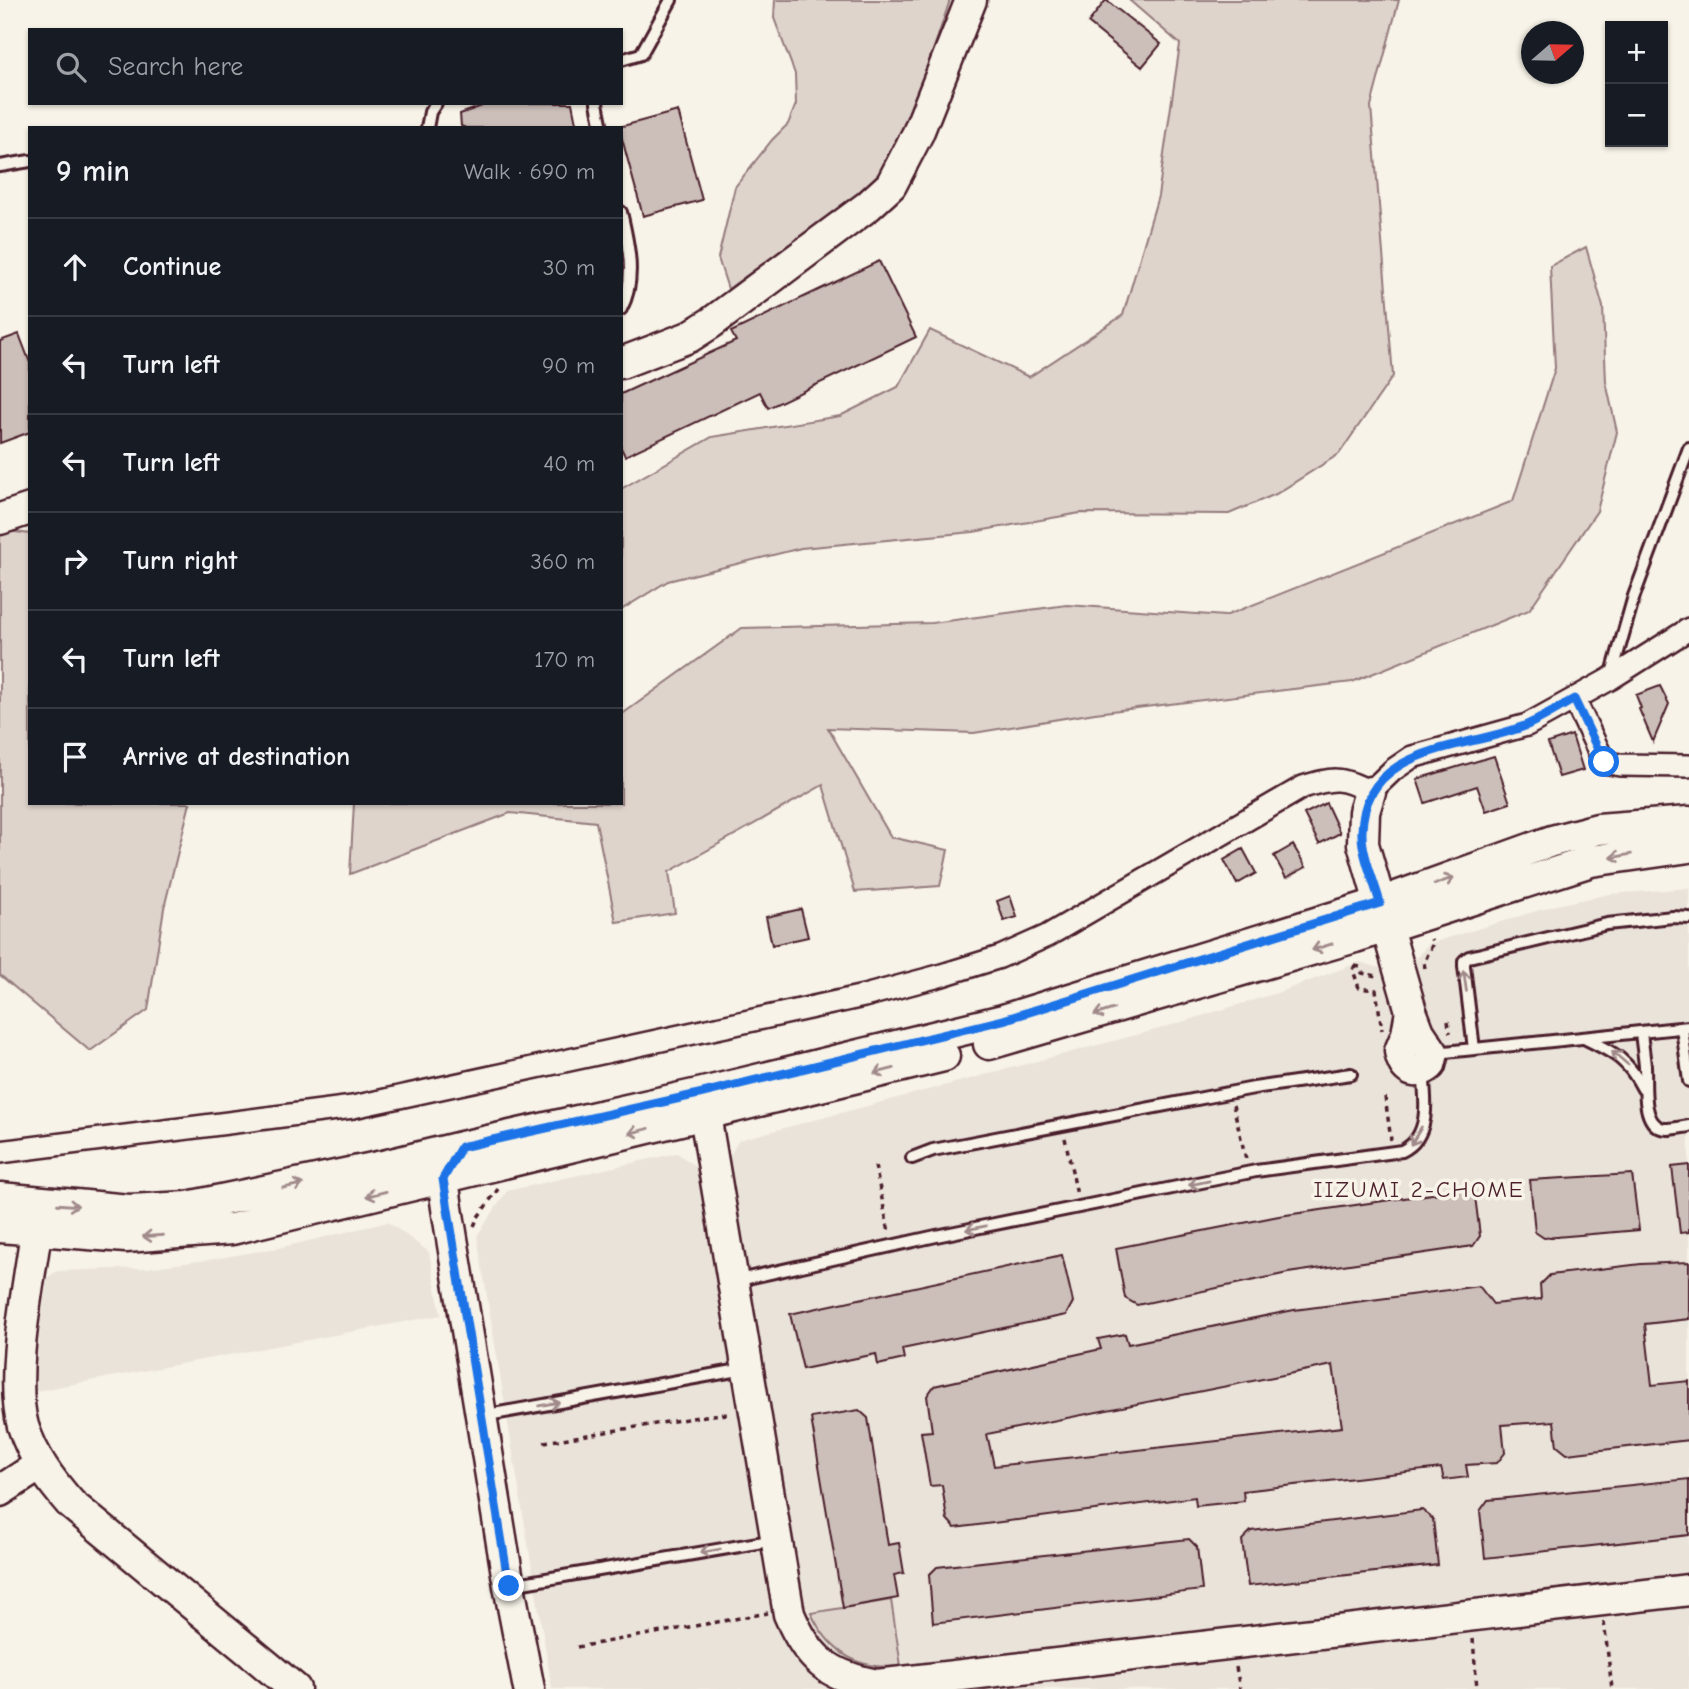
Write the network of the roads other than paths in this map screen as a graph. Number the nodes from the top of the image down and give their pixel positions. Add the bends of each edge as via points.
1 (671, 0) edge
2 (971, 0) edge
3 (623, 59) edge
4 (435, 105) edge
5 (597, 105) edge
6 (423, 126) edge
7 (602, 126) edge
8 (28, 161) edge
9 (0, 166) edge
10 (623, 220) edge
11 (623, 306) edge
12 (623, 362) edge
13 (1689, 448) edge
14 (28, 510) edge
15 (0, 519) edge
16 (1689, 629) edge
17 (1610, 679) junction
18 (1574, 699) junction
19 (1689, 766) edge
20 (1370, 792) junction
21 (1689, 822) edge
22 (1689, 847) edge
23 (1383, 914) junction
24 (1689, 918) edge
25 (1686, 1027) edge
26 (1641, 1032) junction
27 (1584, 1038) junction
28 (1437, 1048) junction
29 (1474, 1049) junction
30 (1351, 1074) dead end
31 (1689, 1081) edge
32 (1644, 1093) junction
33 (705, 1115) junction
34 (1689, 1126) edge
35 (461, 1147) junction
36 (0, 1152) edge
37 (912, 1158) dead end
38 (383, 1166) junction
39 (443, 1179) junction
40 (0, 1198) edge
41 (0, 1227) edge
42 (36, 1231) junction
43 (734, 1281) junction
44 (749, 1368) junction
45 (482, 1416) junction
46 (40, 1465) junction
47 (0, 1491) edge
48 (777, 1539) junction
49 (509, 1586) junction
50 (1689, 1590) edge
51 (295, 1689) edge
52 (529, 1689) edge

1 - 3 lane via 641,54
2 - 12 street via 918,133 891,185 711,323 689,337
4 - 6 lane
5 - 7 lane
8 - 9 lane
10 - 11 lane via 629,245
13 - 17 lane via 1634,596
14 - 15 street
16 - 17 street
17 - 18 street
18 - 19 street via 1604,762
18 - 20 street via 1527,725 1412,757
20 - 23 street via 1363,844
20 - 36 street via 1326,779 1303,787 1047,936 1000,957 914,983 353,1107
23 -> 21 street via 1552,841 1598,829
22 -> 23 street via 1591,862
23 - 28 street via 1411,1011 1401,1058 1413,1072
23 -> 33 street via 1014,1038
23 - 35 street via 1003,1020
29 -> 24 lane via 1464,966 1469,957 1608,924
25 - 26 lane
25 - 31 lane
26 - 27 lane
26 - 32 lane
27 - 29 lane
32 -> 27 lane via 1621,1058
28 - 29 lane
28 -> 43 lane via 1423,1126 1415,1142 1402,1151 1256,1171
30 - 37 lane via 1230,1093 933,1150
32 - 34 lane via 1653,1124 1662,1129
33 -> 39 street
33 - 43 street
35 - 38 street
35 - 39 street
38 - 39 street via 419,1168
40 -> 38 street via 130,1210 188,1207
39 -> 42 street via 232,1229 126,1237
39 - 45 street
41 - 42 street
42 - 46 street via 18,1383 23,1424
43 - 44 street
45 -> 44 lane
44 - 48 street
45 - 49 street
46 - 47 street
46 - 51 street via 71,1504
48 -> 49 lane
48 - 50 street via 789,1614 799,1636 815,1659 837,1674 877,1685
49 - 52 street

